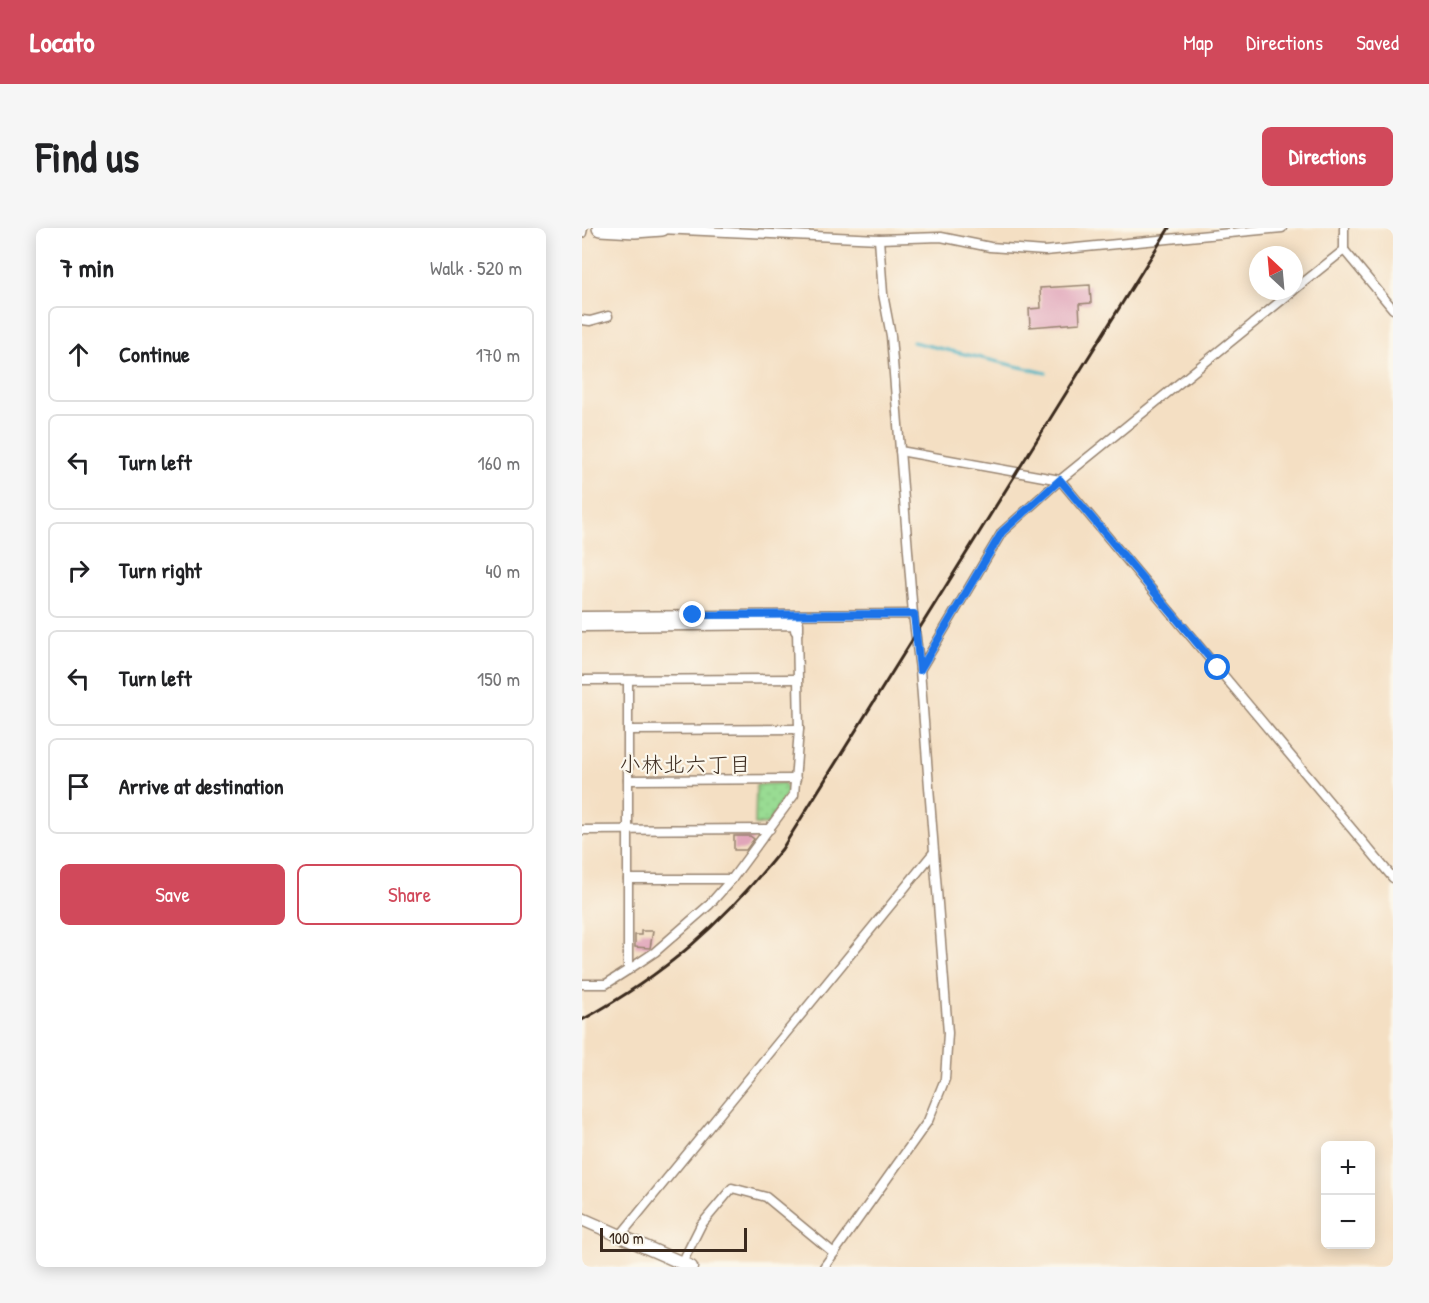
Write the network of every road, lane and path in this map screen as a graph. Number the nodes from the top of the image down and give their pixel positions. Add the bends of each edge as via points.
1 (583, 228) edge
2 (600, 228) edge
3 (661, 228) edge
4 (1282, 228) edge
5 (1344, 228) edge
6 (582, 233) edge
7 (879, 239) junction
8 (1344, 250) junction
9 (1303, 284) edge
10 (1283, 300) edge
11 (1393, 309) edge
12 (608, 316) dead end
13 (582, 320) edge
14 (900, 451) junction
15 (1060, 480) junction
16 (914, 614) junction
17 (582, 616) edge
18 (582, 625) edge
19 (797, 630) joint
20 (920, 670) junction
21 (798, 679) junction
22 (582, 680) edge
23 (628, 680) junction
24 (799, 729) junction
25 (628, 730) junction
26 (796, 778) junction
27 (628, 780) junction
28 (770, 829) junction
29 (582, 830) edge
30 (628, 830) junction
31 (934, 852) junction
32 (1393, 878) edge
33 (628, 879) junction
34 (732, 879) junction
35 (628, 970) junction
36 (582, 984) edge
37 (582, 1219) edge
38 (620, 1236) junction
39 (834, 1253) junction
40 (686, 1265) edge
41 (824, 1267) edge

1 - 6 street
2 - 3 highway
3 - 7 street
4 - 7 street via 1045,251 990,247 941,237
5 - 8 street
7 - 14 street
8 - 9 street
8 - 11 street
10 - 15 street
12 - 13 street
14 - 15 street
14 - 16 street
15 - 20 street via 1002,532
15 - 32 street
16 - 17 street
16 - 20 street
18 - 19 street via 797,622
19 - 21 street
20 - 31 street
21 - 23 street
21 - 24 street
22 - 23 street
23 - 25 street
24 - 25 street
24 - 26 street
25 - 27 street
26 - 27 street
26 - 28 street via 794,795
27 - 30 street
28 - 30 street
28 - 34 street
29 - 30 street
30 - 33 street
31 - 38 street
31 - 39 street via 948,1034 945,1079 928,1121 914,1143
33 - 34 street
33 - 35 street
34 - 35 street via 709,905
35 - 36 street via 606,984
37 - 38 street
38 - 40 street
39 - 40 street via 766,1197 732,1188 701,1225
39 - 41 street

